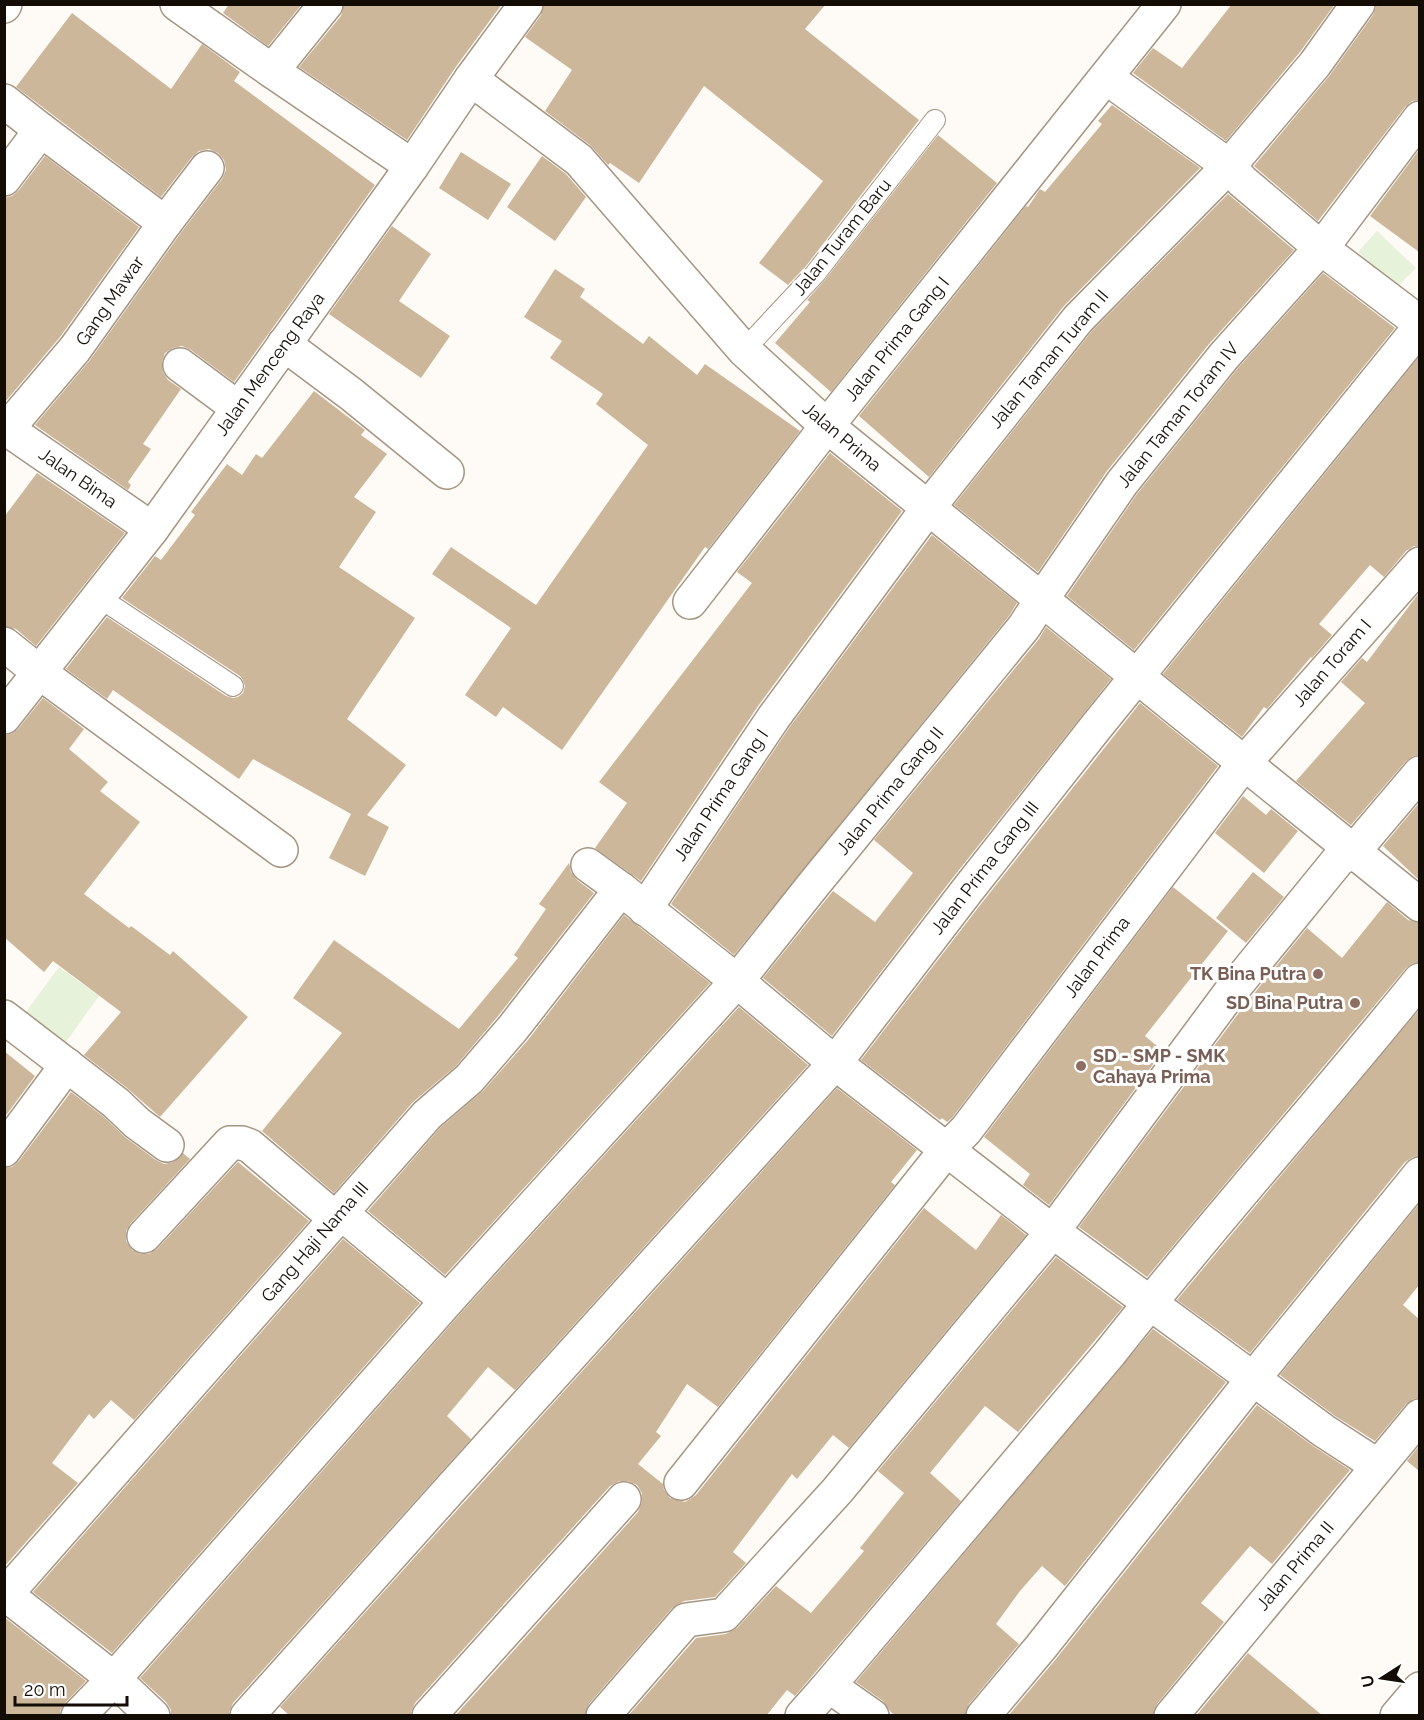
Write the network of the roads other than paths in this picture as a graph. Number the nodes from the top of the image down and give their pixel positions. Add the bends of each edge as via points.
1 (177, 4) edge
2 (326, 4) edge
3 (526, 4) edge
4 (1164, 4) edge
5 (1358, 4) edge
6 (272, 71) junction
7 (1107, 78) junction
8 (471, 79) junction
9 (4, 100) edge
10 (1419, 118) edge
11 (935, 120) dead end
12 (41, 130) junction
13 (412, 166) junction
14 (1229, 166) junction
15 (207, 168) dead end
16 (4, 179) edge
17 (165, 223) junction
18 (1324, 244) junction
19 (1419, 325) edge
20 (284, 344) junction
21 (744, 350) junction
22 (180, 365) dead end
23 (238, 408) junction
24 (827, 426) junction
25 (6, 428) edge
26 (447, 472) dead end
27 (928, 508) junction
28 (152, 529) junction
29 (1419, 564) edge
30 (97, 596) junction
31 (1042, 599) junction
32 (690, 602) dead end
33 (4, 644) edge
34 (39, 672) junction
35 (1137, 676) junction
36 (233, 686) dead end
37 (4, 717) edge
38 (1245, 762) junction
39 (1419, 773) edge
40 (281, 850) dead end
41 (1353, 852) junction
42 (588, 865) dead end
43 (633, 899) junction
44 (1419, 905) edge
45 (1419, 980) edge
46 (737, 981) junction
47 (4, 1017) edge
48 (835, 1063) junction
49 (67, 1065) junction
50 (167, 1145) dead end
51 (947, 1149) junction
52 (4, 1150) edge
53 (1419, 1174) edge
54 (338, 1216) junction
55 (1053, 1231) junction
56 (144, 1236) dead end
57 (447, 1301) junction
58 (1150, 1302) junction
59 (1253, 1379) junction
60 (1419, 1416) edge
61 (1378, 1466) junction
62 (681, 1484) dead end
63 (624, 1499) dead end
64 (5, 1594) edge
65 (114, 1679) junction
66 (1419, 1689) edge
67 (825, 1690) junction
68 (78, 1716) edge
69 (153, 1716) edge
70 (247, 1716) edge
71 (429, 1716) edge
72 (603, 1716) edge
73 (802, 1716) edge
74 (872, 1716) edge
75 (983, 1716) edge
76 (1171, 1716) edge
77 (1397, 1716) edge

1 - 6 street
2 - 6 street
3 - 8 street, Jalan Menceng Raya
4 - 7 street, Jalan Prima Gang I
5 - 14 street, Jalan Taman Turam II via 1315,64
6 - 13 street
7 - 14 street
7 - 24 street, Jalan Prima Gang I
8 - 13 street, Jalan Menceng Raya
8 - 21 street, Jalan Prima via 579,160
9 - 12 street
10 - 18 street, Jalan Taman Toram IV
11 - 21 lane, Jalan Turam Baru via 815,274
12 - 16 street
12 - 17 street
13 - 20 street, Jalan Menceng Raya
14 - 18 street via 1242,181
14 - 27 street, Jalan Taman Turam II via 1078,319
15 - 17 street, Gang Mawar
17 - 25 street, Gang Mawar via 75,349
18 - 19 street
18 - 31 street, Jalan Taman Toram IV via 1224,356 1122,483
19 - 35 street, Jalan Prima Gang III
20 - 23 street, Jalan Menceng Raya
20 - 26 street
21 - 24 street, Jalan Prima
22 - 23 street
23 - 28 street, Jalan Menceng Raya
24 - 27 street, Jalan Prima
24 - 32 street, Jalan Prima Gang I
25 - 28 street, Jalan Bima
27 - 31 street, Jalan Prima
27 - 43 street, Jalan Prima Gang I
28 - 30 street, Jalan Menceng Raya
29 - 38 street, Jalan Toram I
30 - 34 street, Jalan Menceng Raya
30 - 36 lane
31 - 35 street, Jalan Prima
31 - 46 street, Jalan Prima Gang II via 1024,627
33 - 34 street
34 - 37 street, Jalan Menceng Raya
34 - 40 street
35 - 38 street, Jalan Prima
35 - 48 street, Jalan Prima Gang III
38 - 41 street, Jalan Prima
38 - 51 street, Jalan Prima via 966,1130
39 - 41 street
41 - 44 street, Jalan Prima
41 - 55 street via 1339,859 1229,994
42 - 43 street
43 - 46 street
43 - 54 street, Gang Haji Nama III via 468,1079 427,1115
45 - 58 street
46 - 48 street
46 - 57 street, Jalan Prima Gang II
47 - 49 street
48 - 51 street
48 - 70 street, Jalan Prima Gang III
49 - 50 street
49 - 52 street
51 - 55 street
51 - 62 street, Jalan Prima
53 - 59 street
54 - 56 street via 250,1146 230,1143
54 - 57 street
54 - 64 street, Gang Haji Nama III
55 - 58 street
55 - 72 street via 837,1491 724,1615 686,1620
57 - 65 street, Jalan Prima Gang II
58 - 59 street
58 - 67 street
59 - 61 street
59 - 75 street
60 - 61 street, Jalan Prima II
61 - 76 street, Jalan Prima II
63 - 71 street
64 - 65 street
65 - 68 street, Jalan Prima Gang II
65 - 69 street
66 - 77 street
67 - 73 street
67 - 74 street via 835,1690

